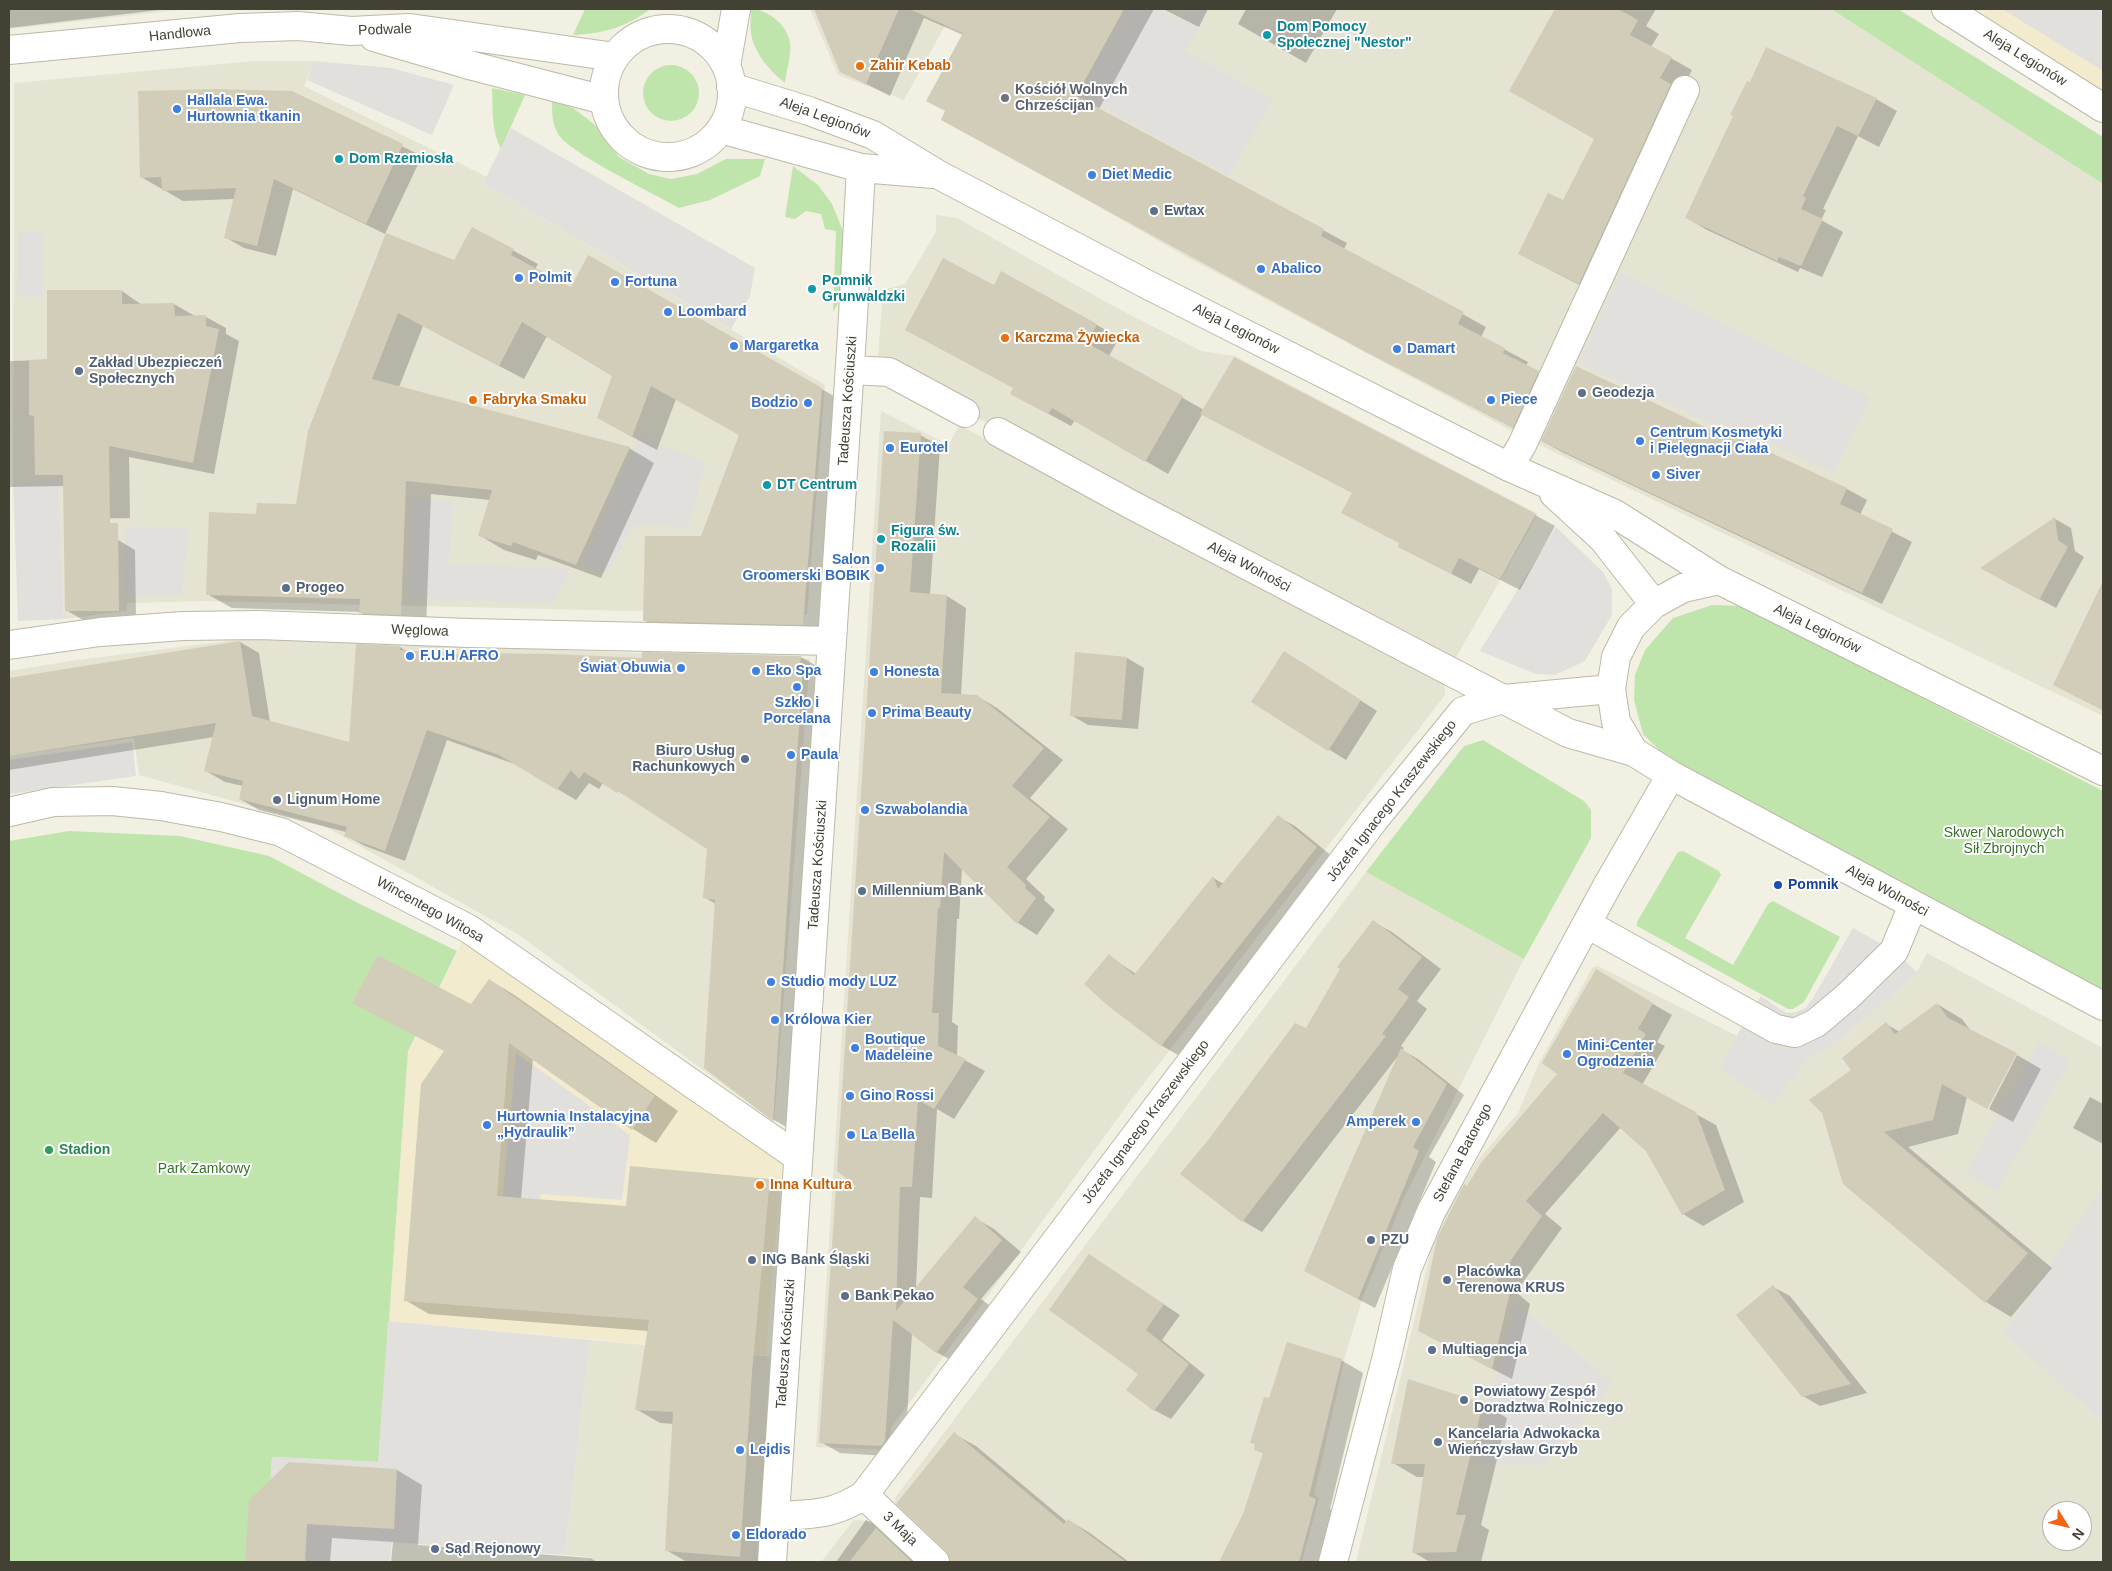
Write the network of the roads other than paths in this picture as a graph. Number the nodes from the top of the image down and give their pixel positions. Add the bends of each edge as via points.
1 (685, 9) edge
2 (736, 9) edge
3 (1946, 9) edge
4 (351, 30) junction
5 (664, 30) junction
6 (9, 50) edge
7 (615, 56) junction
8 (729, 76) junction
9 (1685, 90) dead end
10 (604, 100) junction
11 (2103, 108) edge
12 (721, 129) junction
13 (861, 168) junction
14 (939, 175) junction
15 (850, 370) junction
16 (964, 413) dead end
17 (998, 432) dead end
18 (1509, 467) junction
19 (1536, 478) junction
20 (1719, 580) junction
21 (1654, 604) junction
22 (832, 641) junction
23 (9, 645) edge
24 (1611, 689) junction
25 (1503, 699) junction
26 (1634, 752) junction
27 (2103, 770) edge
28 (1671, 775) junction
29 (9, 812) edge
30 (1913, 905) junction
31 (1586, 924) junction
32 (2103, 1006) edge
33 (798, 1157) junction
34 (864, 1495) junction
35 (775, 1516) junction
36 (772, 1562) edge
37 (935, 1562) edge
38 (1333, 1562) edge

1 - 5 street
2 - 8 street
3 - 11 street, Aleja Legionów
4 - 6 street, Handlowa via 298,26 240,28
4 - 7 street, Podwale via 410,28
4 - 10 street, Podwale
5 - 7 street via 652,31 631,40
5 - 8 street via 674,29 696,35 714,48
7 - 10 street via 606,78
8 - 12 street via 730,109
8 - 14 street, Aleja Legionów via 873,135
9 - 18 street
10 - 12 street via 610,122 623,139 642,152 663,157 685,155 705,145
12 - 13 street, Aleja Legionów
13 - 14 street, Aleja Legionów
13 - 15 street, Tadeusza Kościuszki
14 - 18 street, Aleja Legionów via 1148,285
15 - 16 street via 889,372
15 - 22 street, Tadeusza Kościuszki
17 - 25 street, Aleja Wolności
18 - 19 street, Aleja Legionów
19 - 20 street, Aleja Legionów via 1615,514
19 - 21 street, Aleja Legionów via 1603,539
20 - 21 street via 1683,588
20 - 27 street, Aleja Legionów
21 - 24 street via 1631,628 1616,657
22 - 23 street, Węglowa via 468,634 259,625 100,632
22 - 33 street, Tadeusza Kościuszki
24 - 25 street
24 - 26 street via 1616,722
25 - 26 street, Aleja Wolności via 1568,733
25 - 34 street, Józefa Ignacego Kraszewskiego via 1463,710 1380,812
26 - 28 street, Aleja Wolności
28 - 30 street, Aleja Wolności
28 - 31 street, Stefana Batorego
29 - 33 street, Wincentego Witosa via 54,802 112,801 161,806 281,832 469,929
30 - 31 street via 1894,951 1816,1023 1795,1033 1776,1029
30 - 32 street, Aleja Wolności
31 - 38 street, Stefana Batorego via 1431,1212 1407,1269
33 - 35 street, Tadeusza Kościuszki
34 - 35 street, Józefa Ignacego Kraszewskiego via 846,1507 823,1514
34 - 37 street, 3 Maja
35 - 36 street, Tadeusza Kościuszki

